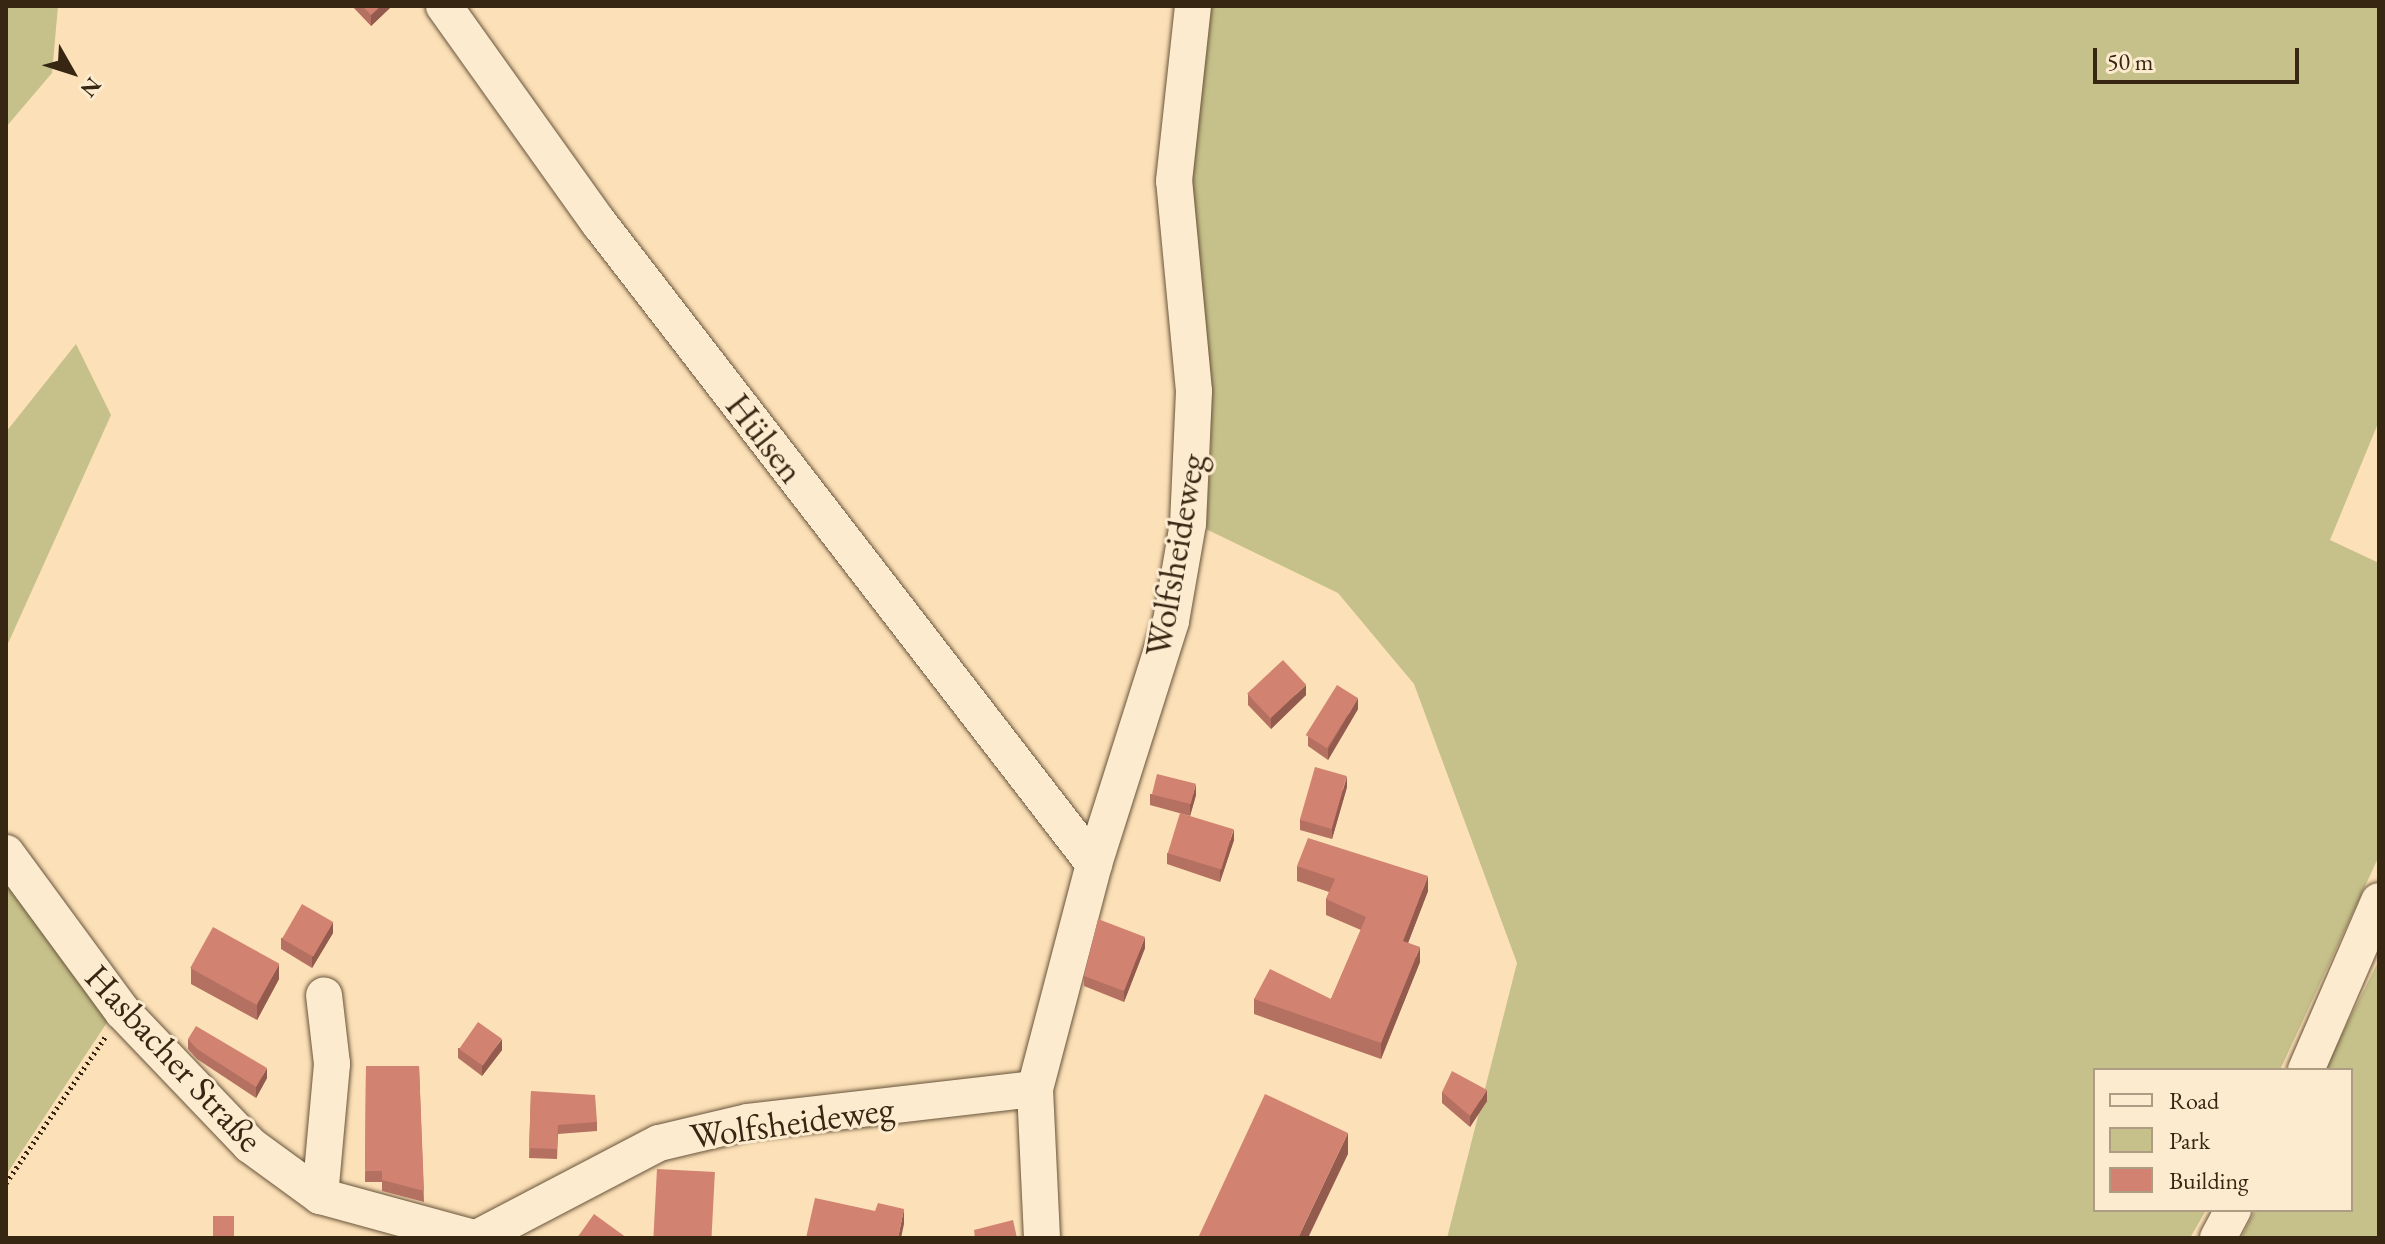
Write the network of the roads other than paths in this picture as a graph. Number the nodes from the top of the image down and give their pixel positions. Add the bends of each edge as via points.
1 (444, 6) edge
2 (1193, 6) edge
3 (6, 853) edge
4 (1094, 864) junction
5 (2379, 901) edge
6 (324, 995) dead end
7 (2307, 1068) edge
8 (1035, 1089) junction
9 (320, 1196) junction
10 (2232, 1212) edge
11 (475, 1238) edge
12 (1042, 1238) edge
13 (2218, 1238) edge

1 - 4 street, Hülsen via 599,223
2 - 4 street, Wolfsheideweg via 1174,181 1194,391 1192,494 1171,621
3 - 9 street, Hasbacher Straße via 123,1012 250,1145
4 - 8 street, Wolfsheideweg
5 - 7 street
6 - 9 street via 332,1064
8 - 11 street, Wolfsheideweg via 748,1122 659,1143
8 - 12 street, Wolfsheideweg
9 - 11 street, Hasbacher Straße
10 - 13 street

